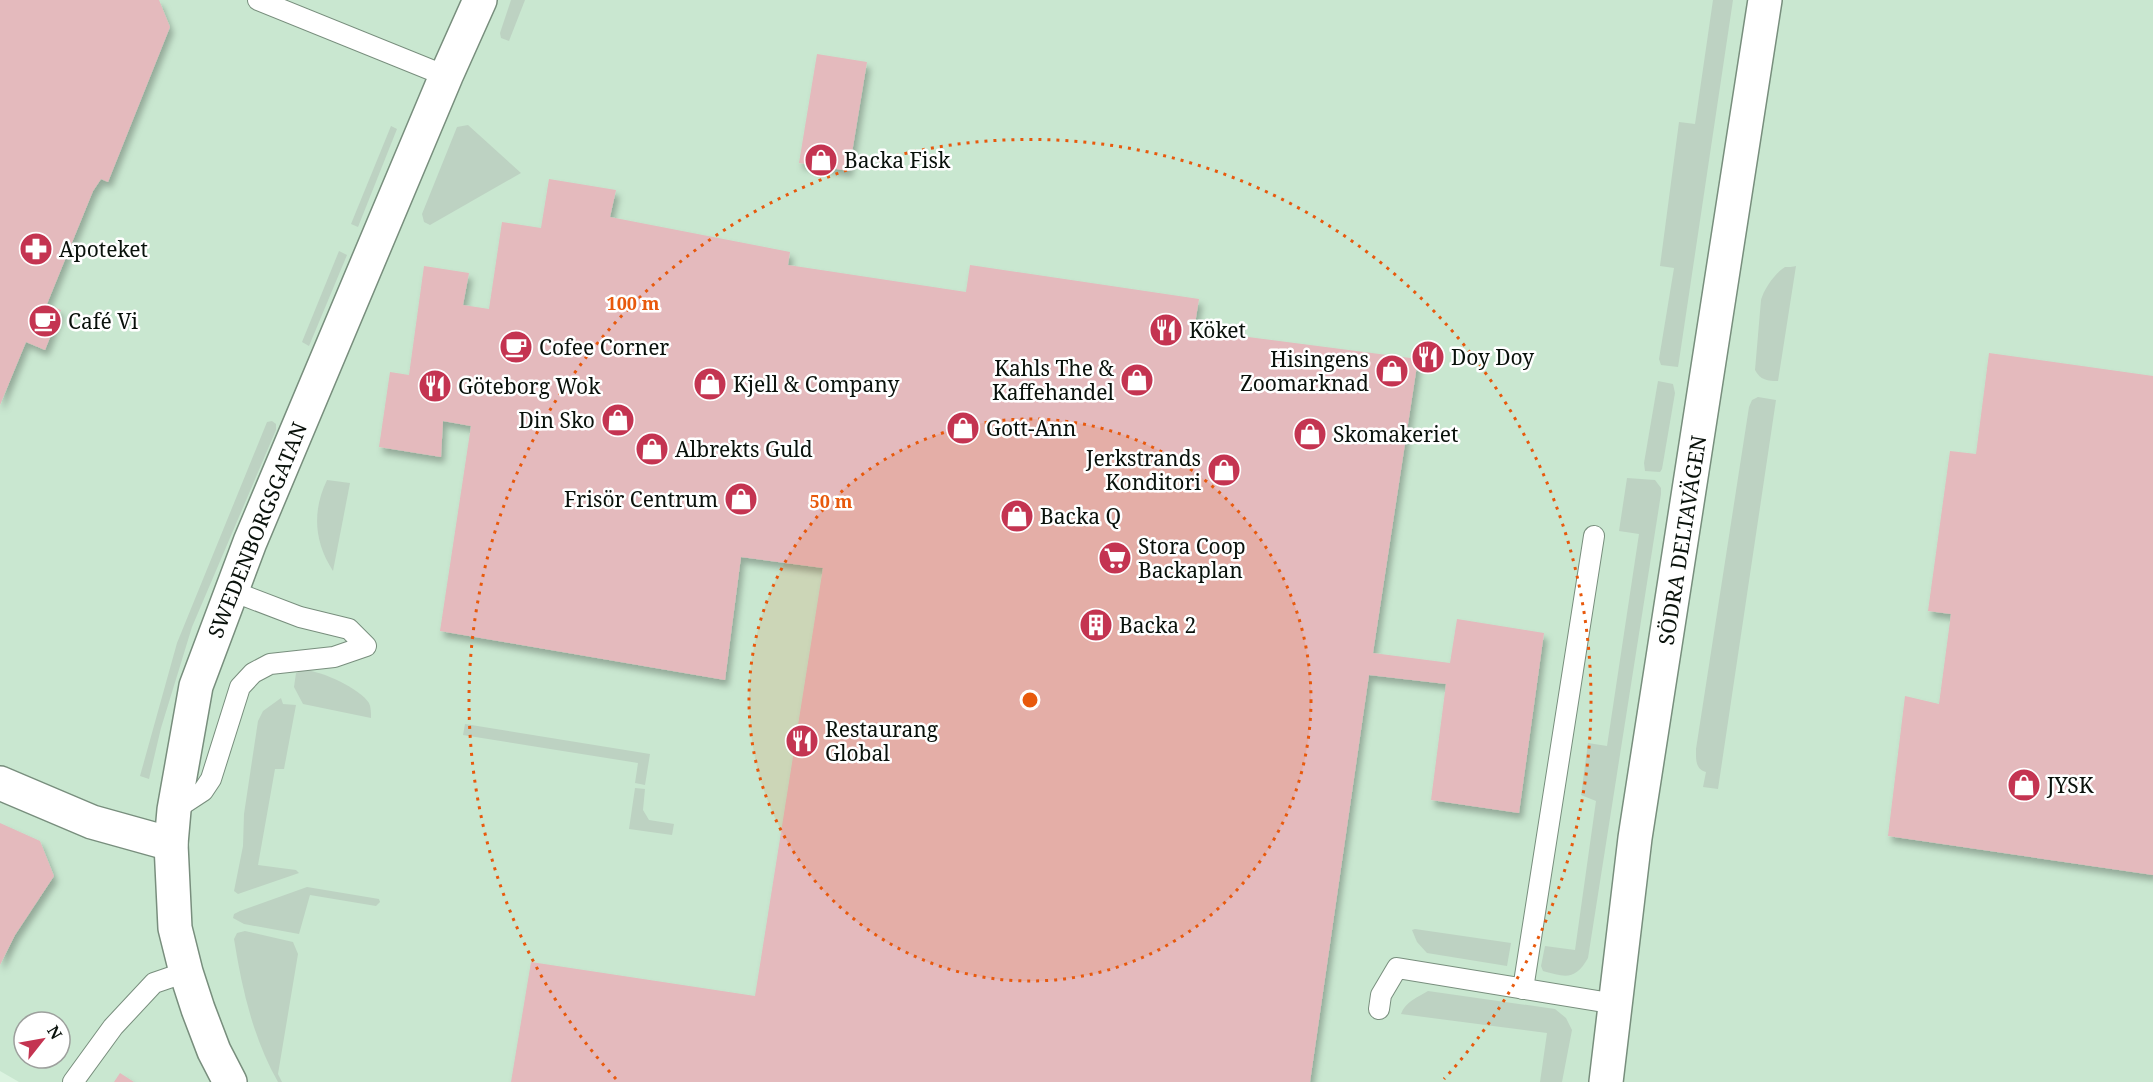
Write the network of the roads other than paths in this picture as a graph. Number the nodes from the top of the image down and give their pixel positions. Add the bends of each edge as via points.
1 (258, 0) edge
2 (480, 0) edge
3 (1765, 0) edge
4 (446, 76) junction
5 (1594, 536) dead end
6 (232, 591) junction
7 (0, 783) edge
8 (174, 810) junction
9 (171, 844) junction
10 (186, 972) junction
11 (1523, 989) junction
12 (1379, 1009) dead end
13 (1614, 1020) junction
14 (73, 1082) edge
15 (230, 1082) edge
16 (1593, 1082) edge
17 (1606, 1082) edge
18 (1614, 1082) edge

1 - 4 lane
2 - 4 street, SWEDENBORGSGATAN
3 - 13 street, SÖDRA DELTAVÄGEN via 1638,818
4 - 6 street, SWEDENBORGSGATAN
5 - 11 lane
6 - 8 street, SWEDENBORGSGATAN via 196,686
6 - 8 lane via 300,617 349,629 366,646 334,657 270,664 254,673 240,687 212,779 203,791
7 - 9 street via 92,822
8 - 9 street, SWEDENBORGSGATAN
9 - 10 street, SWEDENBORGSGATAN via 176,928
10 - 14 lane via 154,983 113,1027
10 - 15 street, SWEDENBORGSGATAN
11 - 12 lane via 1397,968 1381,995
11 - 13 lane
13 - 16 street
13 - 17 street, SÖDRA DELTAVÄGEN
13 - 18 street

